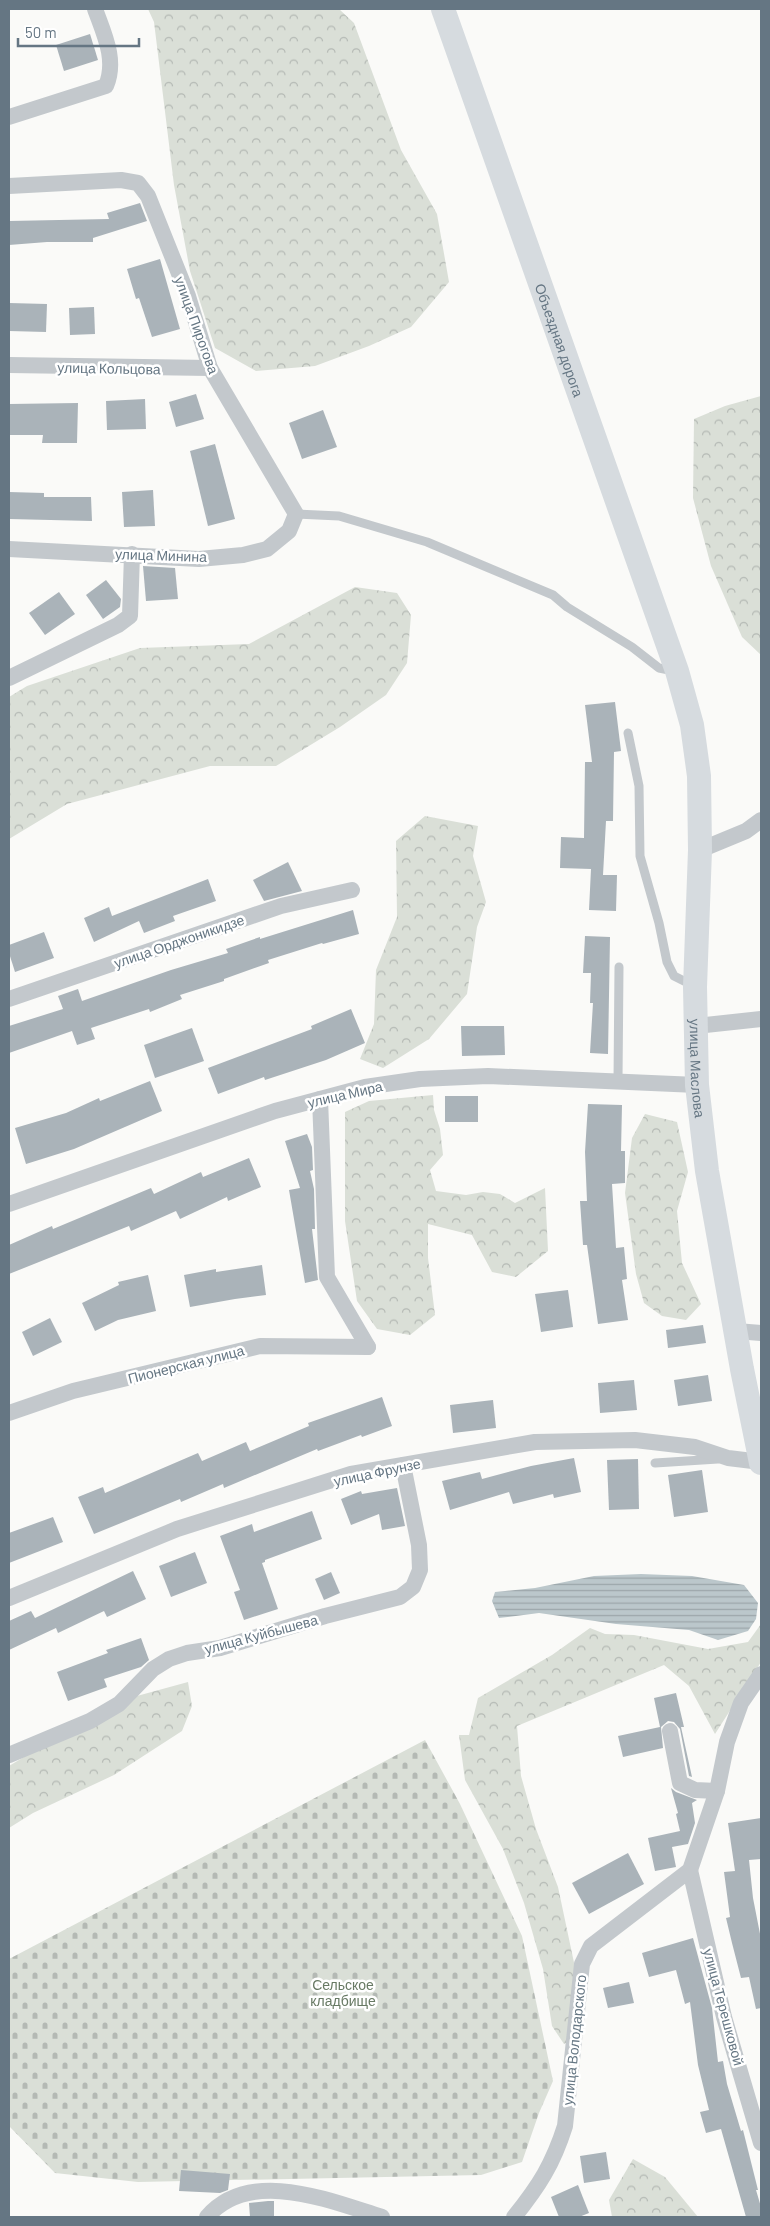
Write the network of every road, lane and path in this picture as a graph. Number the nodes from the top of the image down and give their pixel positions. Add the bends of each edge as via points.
1 (95, 9) edge
2 (443, 9) edge
3 (9, 117) edge
4 (9, 186) edge
5 (9, 365) edge
6 (210, 368) junction
7 (296, 514) junction
8 (9, 549) edge
9 (132, 554) junction
10 (677, 671) junction
11 (9, 678) edge
12 (628, 733) dead end
13 (761, 820) edge
14 (700, 850) junction
15 (352, 890) dead end
16 (619, 967) dead end
17 (695, 987) junction
18 (9, 999) edge
19 (761, 1018) edge
20 (696, 1026) junction
21 (618, 1080) junction
22 (697, 1085) junction
23 (320, 1099) junction
24 (9, 1204) edge
25 (736, 1331) junction
26 (761, 1333) edge
27 (9, 1413) edge
28 (728, 1458) junction
29 (655, 1462) dead end
30 (761, 1462) edge
31 (403, 1465) junction
32 (9, 1598) edge
33 (761, 1674) edge
34 (670, 1731) dead end
35 (9, 1755) edge
36 (717, 1791) junction
37 (690, 1870) junction
38 (761, 2143) edge
39 (207, 2217) edge
40 (382, 2217) edge
41 (514, 2217) edge

1 - 3 street via 110,55 112,74 106,86
2 - 10 main road, Объездная дорога
4 - 6 street, улица Пирогова via 121,180 138,183 148,196 188,296
5 - 6 street, улица Кольцова
6 - 7 street, улица Пирогова
7 - 9 street, улица Минина via 289,530 267,549 243,555 199,559
7 - 10 lane via 339,516 426,542 553,595 660,668
8 - 9 street, улица Минина
9 - 11 street via 130,616 118,625
10 - 14 main road, улица Маслова via 692,725 700,776
12 - 17 lane via 639,786 640,856 666,962 674,976
13 - 14 street via 746,831
14 - 17 main road, улица Маслова
15 - 18 street, улица Орджоникидзе via 281,906
16 - 21 lane
17 - 20 main road, улица Маслова
19 - 20 street
20 - 22 main road, улица Маслова
21 - 22 street, улица Мира
21 - 23 street, улица Мира via 488,1076 420,1079
22 - 25 main road, улица Маслова via 707,1170
23 - 24 street, улица Мира via 275,1111
23 - 27 street, Пионерская улица via 327,1277 368,1347 260,1346 73,1392
25 - 26 street
25 - 30 main road, улица Маслова
28 - 29 lane
28 - 30 street, улица Фрунзе
28 - 31 street, улица Фрунзе via 695,1447 635,1440 544,1442
31 - 32 street, улица Фрунзе via 351,1474 177,1529
31 - 35 street, улица Куйбышева via 419,1544 420,1570 414,1587 400,1597 170,1659 153,1670 119,1704 90,1721
33 - 36 street via 742,1703 728,1742
34 - 36 street via 680,1783 695,1790
36 - 37 street
37 - 38 street, улица Терешковой via 724,2017
37 - 41 street, улица Володарского via 591,1946 582,1964 565,2126 558,2150 542,2180
39 - 40 street via 232,2197 282,2191 315,2196

